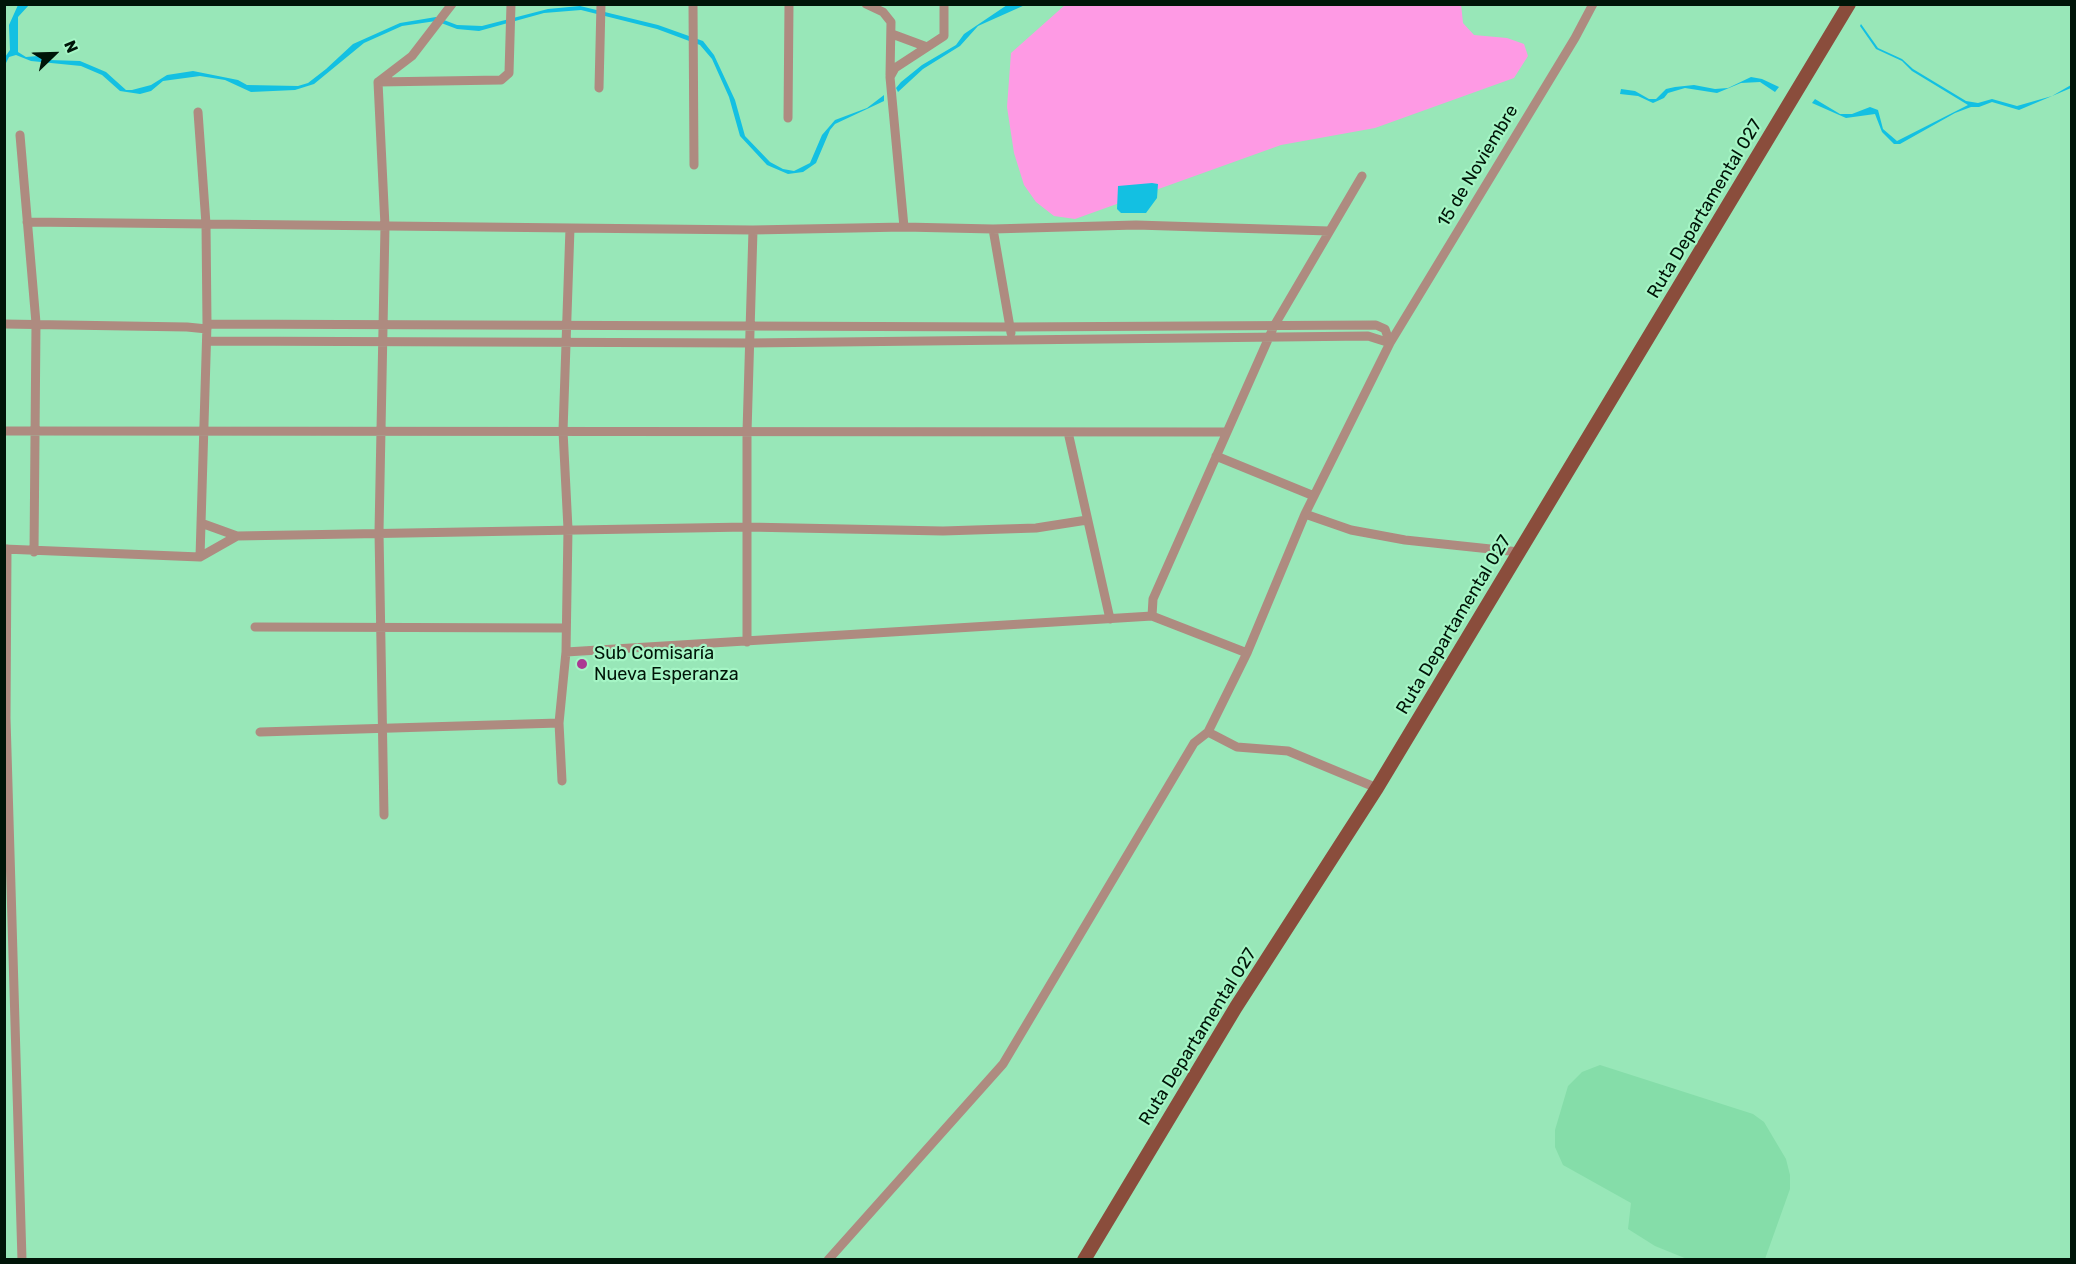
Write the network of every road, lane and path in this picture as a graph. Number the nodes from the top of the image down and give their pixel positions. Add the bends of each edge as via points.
1 (452, 4) edge
2 (511, 4) edge
3 (601, 4) edge
4 (693, 4) edge
5 (789, 4) edge
6 (866, 4) edge
7 (890, 4) edge
8 (944, 4) edge
9 (1593, 4) edge
10 (1849, 4) edge
11 (891, 22) junction
12 (892, 34) junction
13 (927, 47) junction
14 (890, 77) junction
15 (378, 82) junction
16 (599, 88) dead end
17 (198, 112) dead end
18 (788, 118) dead end
19 (20, 135) dead end
20 (694, 165) dead end
21 (1362, 176) dead end
22 (27, 222) junction
23 (206, 224) junction
24 (385, 226) junction
25 (904, 227) junction
26 (570, 228) junction
27 (993, 229) junction
28 (753, 230) junction
29 (1329, 231) junction
30 (36, 323) junction
31 (4, 324) edge
32 (750, 325) junction
33 (384, 326) junction
34 (567, 326) junction
35 (1274, 326) junction
36 (207, 327) junction
37 (1011, 327) junction
38 (1268, 338) junction
39 (207, 341) junction
40 (1012, 341) junction
41 (383, 342) junction
42 (567, 343) junction
43 (749, 343) junction
44 (1390, 343) junction
45 (203, 430) junction
46 (4, 431) edge
47 (36, 431) junction
48 (563, 431) junction
49 (747, 432) junction
50 (1068, 432) junction
51 (1227, 432) junction
52 (381, 433) junction
53 (1216, 456) junction
54 (1314, 496) junction
55 (1305, 514) junction
56 (1088, 520) junction
57 (201, 523) junction
58 (747, 527) junction
59 (568, 529) junction
60 (379, 532) junction
61 (237, 536) junction
62 (6, 549) edge
63 (34, 552) junction
64 (1519, 552) junction
65 (200, 557) junction
66 (1152, 616) junction
67 (1110, 619) junction
68 (255, 627) dead end
69 (381, 628) junction
70 (566, 628) junction
71 (747, 642) junction
72 (5, 651) edge
73 (566, 652) junction
74 (1247, 652) junction
75 (559, 723) junction
76 (384, 728) junction
77 (260, 732) dead end
78 (1208, 732) junction
79 (6, 750) edge
80 (562, 781) dead end
81 (1377, 788) junction
82 (384, 815) dead end
83 (7, 841) edge
84 (8, 940) edge
85 (22, 1260) edge
86 (828, 1260) edge
87 (1084, 1260) edge

1 - 15 street via 412,56
2 - 15 street via 509,73 501,80
3 - 16 street
4 - 20 street
5 - 18 street
6 - 11 street via 883,12
7 - 11 street
8 - 13 street via 944,36
9 - 44 street, 15 de Noviembre
10 - 64 main road, Ruta Departamental 027
11 - 12 street
12 - 13 street
12 - 14 street
13 - 14 street via 895,68
14 - 25 street
15 - 24 street
17 - 23 street
19 - 22 street
21 - 29 street
22 - 23 street
22 - 30 street
23 - 24 street
23 - 36 street
24 - 26 street
24 - 33 street
25 - 27 street
25 - 28 street
26 - 28 street
26 - 34 street
27 - 29 street via 1136,225
27 - 37 street
28 - 32 street
29 - 35 street
30 - 31 street
30 - 36 street
30 - 47 street
32 - 34 street
32 - 37 street
32 - 43 street
33 - 34 street
33 - 36 street
33 - 41 street
34 - 42 street
35 - 37 street
35 - 38 street
35 - 44 street via 1376,325 1385,329
36 - 39 street
37 - 40 street
38 - 40 street
38 - 44 street via 1368,336
38 - 51 street
39 - 41 street
39 - 45 street
40 - 43 street
41 - 42 street
41 - 52 street
42 - 43 street
42 - 48 street
43 - 49 street
44 - 54 street, 15 de Noviembre
45 - 47 street
45 - 52 street
45 - 57 street
46 - 47 street
47 - 63 street
48 - 49 street
48 - 52 street
48 - 59 street
49 - 50 street
49 - 58 street
50 - 51 street
50 - 56 street
51 - 53 street
52 - 60 street
53 - 54 street
53 - 66 street via 1154,599
54 - 55 street, 15 de Noviembre
55 - 64 street via 1351,530 1405,540
55 - 74 street, 15 de Noviembre
56 - 58 street via 1036,528 943,531
56 - 67 street
57 - 61 street
57 - 65 street
58 - 59 street
58 - 71 street
59 - 60 street
59 - 70 street
60 - 61 street
60 - 69 street
61 - 65 street
62 - 63 street
62 - 72 street
63 - 65 street
64 - 81 main road, Ruta Departamental 027
66 - 67 street
66 - 74 street
67 - 71 street
68 - 69 street
69 - 70 street
69 - 76 street
70 - 73 street
71 - 73 street
72 - 79 street
73 - 75 street
74 - 78 street, 15 de Noviembre
75 - 76 street
75 - 80 street
76 - 77 street
76 - 82 street
78 - 81 street via 1237,747 1288,751
78 - 86 street, 15 de Noviembre via 1194,743 1003,1064
79 - 83 street
81 - 87 main road, Ruta Departamental 027 via 1236,1007
83 - 84 street
84 - 85 street

